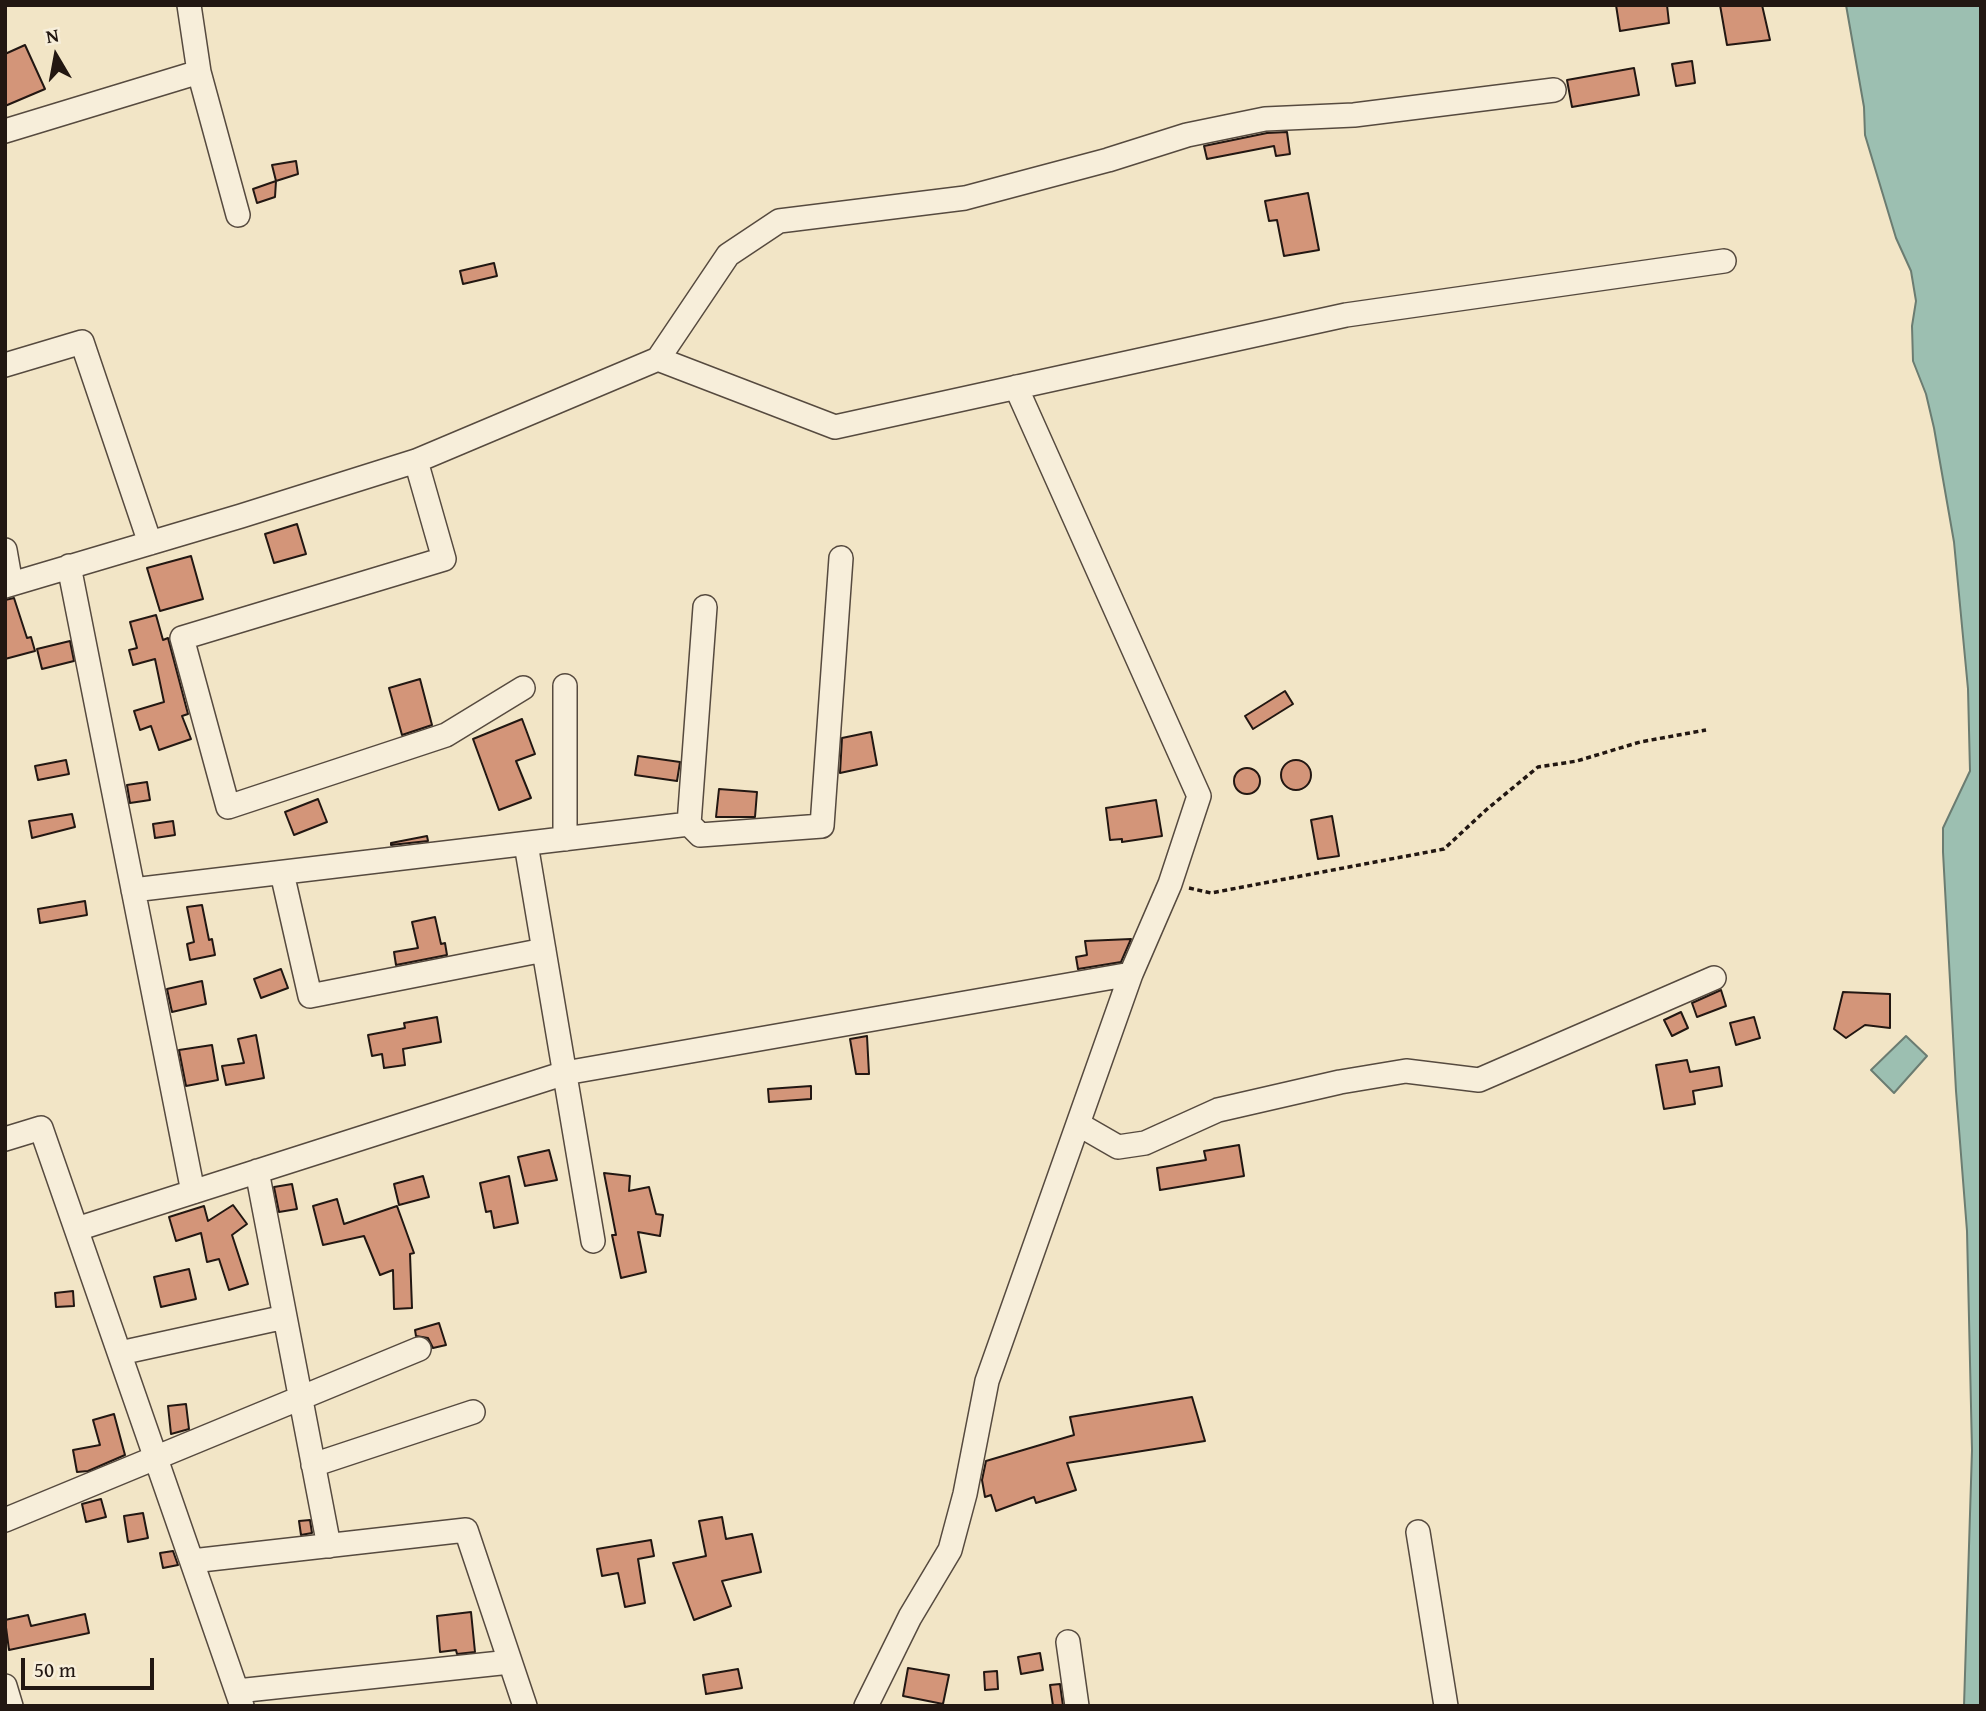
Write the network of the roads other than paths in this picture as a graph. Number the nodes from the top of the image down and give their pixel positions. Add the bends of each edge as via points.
1 (189, 5) edge
2 (199, 72) junction
3 (1554, 90) dead end
4 (5, 131) edge
5 (238, 215) dead end
6 (1724, 261) dead end
7 (658, 359) junction
8 (5, 365) edge
9 (1016, 387) junction
10 (416, 461) junction
11 (150, 543) junction
12 (5, 550) edge
13 (841, 558) dead end
14 (69, 566) junction
15 (8, 585) edge
16 (705, 607) dead end
17 (565, 686) dead end
18 (523, 688) dead end
19 (689, 824) junction
20 (565, 839) junction
21 (526, 844) junction
22 (282, 873) junction
23 (133, 890) junction
24 (544, 950) junction
25 (1131, 974) junction
26 (1714, 978) dead end
27 (565, 1073) junction
28 (1079, 1124) junction
29 (5, 1139) edge
30 (257, 1171) junction
31 (193, 1192) junction
32 (76, 1228) junction
33 (593, 1241) dead end
34 (285, 1317) junction
35 (419, 1349) dead end
36 (120, 1353) junction
37 (301, 1398) junction
38 (473, 1412) dead end
39 (156, 1458) junction
40 (313, 1465) junction
41 (5, 1520) edge
42 (1418, 1532) dead end
43 (329, 1546) junction
44 (192, 1561) junction
45 (1068, 1642) dead end
46 (510, 1662) junction
47 (5, 1686) edge
48 (240, 1698) edge
49 (10, 1706) edge
50 (524, 1706) edge
51 (866, 1706) edge
52 (1077, 1706) edge
53 (1446, 1706) edge

1 - 2 street
2 - 4 street
2 - 5 street
3 - 7 street via 1354,115 1265,119 1187,135 965,198 779,221 728,255
6 - 9 street via 1346,315
7 - 9 street via 835,427
7 - 10 street
8 - 11 street via 82,342
9 - 25 street via 1199,796 1170,884
10 - 11 street
10 - 18 street via 443,559 182,638 228,807 446,735
11 - 14 street
12 - 15 street
13 - 19 street via 822,826 700,835
14 - 15 street
14 - 23 street
16 - 19 street
17 - 20 street
19 - 20 street
20 - 21 street
21 - 22 street
21 - 24 street
22 - 23 street
22 - 24 street via 310,996
23 - 31 street
24 - 27 street
25 - 27 street
25 - 28 street
26 - 28 street via 1479,1080 1406,1071 1340,1082 1218,1110 1145,1143 1118,1147
27 - 30 street
27 - 33 street
28 - 51 street via 987,1381 950,1550
29 - 32 street via 41,1128
30 - 31 street
30 - 34 street
31 - 32 street
32 - 36 street
34 - 36 street
34 - 37 street
35 - 37 street
36 - 39 street
37 - 39 street
37 - 40 street
38 - 40 street
39 - 41 street
39 - 44 street
40 - 43 street
42 - 53 street
43 - 44 street
43 - 46 street via 466,1530
44 - 48 street
45 - 52 street
46 - 48 street
46 - 50 street
47 - 49 street

